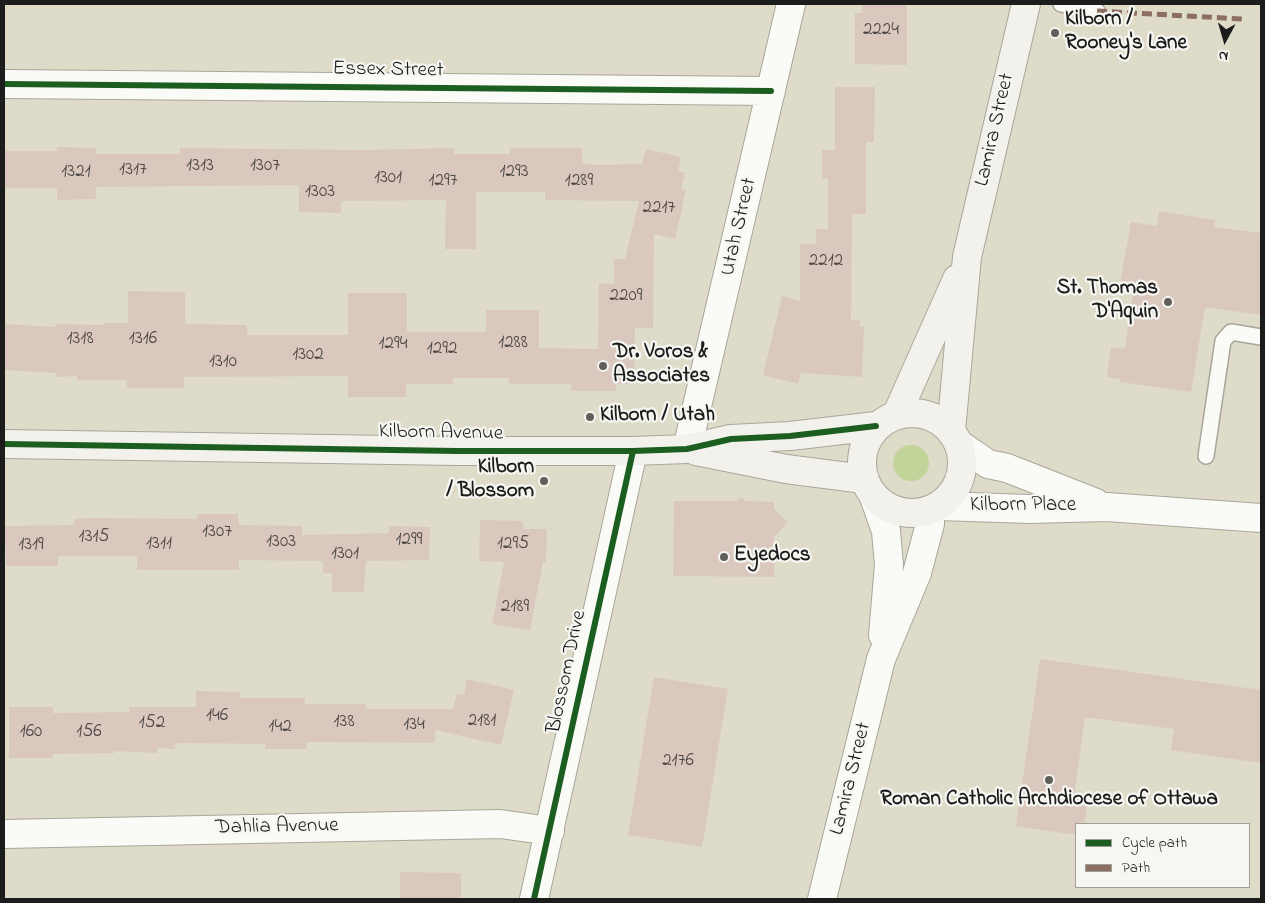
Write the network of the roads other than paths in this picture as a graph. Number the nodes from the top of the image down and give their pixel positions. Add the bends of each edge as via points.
1 (791, 4) edge
2 (1026, 4) edge
3 (1061, 4) edge
4 (1097, 11) dead end
5 (4, 84) edge
6 (771, 91) junction
7 (967, 257) junction
8 (1261, 337) edge
9 (887, 420) junction
10 (955, 437) junction
11 (4, 444) edge
12 (687, 449) junction
13 (633, 451) junction
14 (1206, 456) dead end
15 (869, 488) junction
16 (1107, 507) junction
17 (935, 508) junction
18 (1261, 518) edge
19 (881, 658) junction
20 (550, 831) junction
21 (4, 834) edge
22 (534, 899) edge
23 (822, 899) edge

1 - 6 street, Utah Street
2 - 7 street, Lamira Street
3 - 4 lane
5 - 6 street, Essex Street
6 - 12 street, Utah Street
7 - 9 street, Lamira Street
7 - 10 street, Lamira Street
8 - 14 lane via 1231,332 1223,341
9 - 10 street via 912,412 926,414 940,421
9 - 12 street, Kilborn Avenue via 790,436 731,440
9 - 15 street via 866,442 863,451 861,461
10 - 16 street, Kilborn Place via 988,464 1007,468
10 - 17 street via 963,461 960,478 952,494
11 - 13 street, Kilborn Avenue
12 - 13 street, Kilborn Avenue
12 - 15 street, Kilborn Avenue
13 - 20 street, Blossom Drive
15 - 17 street via 890,509 910,514
15 - 19 street, Lamira Street via 886,531 889,565
16 - 17 street, Kilborn Place
16 - 18 street, Kilborn Place
17 - 19 street, Lamira Street via 917,573
19 - 23 street, Lamira Street
20 - 21 street, Dahlia Avenue via 500,824
20 - 22 street, Blossom Drive

